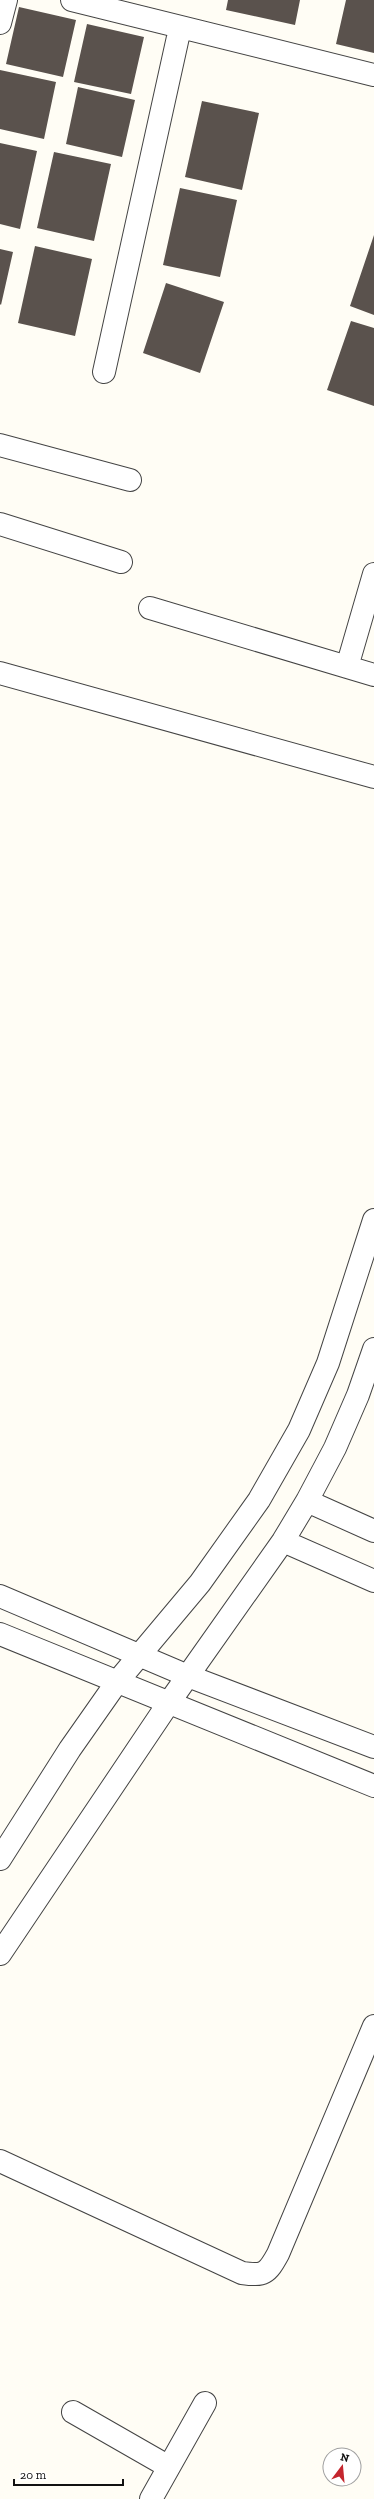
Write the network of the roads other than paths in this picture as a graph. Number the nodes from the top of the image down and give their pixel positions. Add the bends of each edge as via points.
1 (6, 0) edge
2 (72, 0) edge
3 (0, 23) edge
4 (180, 28) junction
5 (374, 75) edge
6 (104, 372) dead end
7 (0, 444) edge
8 (130, 480) dead end
9 (0, 524) edge
10 (121, 562) dead end
11 (374, 574) edge
12 (150, 608) dead end
13 (347, 667) junction
14 (0, 673) edge
15 (374, 676) edge
16 (374, 777) edge
17 (374, 1220) edge
18 (374, 1349) edge
19 (307, 1501) junction
20 (374, 1531) edge
21 (283, 1541) junction
22 (374, 1581) edge
23 (0, 1596) edge
24 (0, 1634) edge
25 (139, 1654) junction
26 (188, 1676) junction
27 (117, 1682) junction
28 (168, 1704) junction
29 (374, 1747) edge
30 (374, 1786) edge
31 (0, 1859) edge
32 (8, 1926) edge
33 (0, 1954) edge
34 (374, 2026) edge
35 (0, 2161) edge
36 (205, 2403) dead end
37 (73, 2412) dead end
38 (168, 2467) junction
39 (151, 2499) edge

1 - 3 street
2 - 4 street
4 - 5 street
4 - 6 street
7 - 8 street
9 - 10 street
11 - 13 street
12 - 13 street
13 - 15 street
14 - 16 street
17 - 25 street via 328,1363 299,1430 259,1500 200,1583
18 - 19 street via 358,1395
19 - 20 street
19 - 21 street
21 - 22 street
21 - 26 street
23 - 25 street
24 - 27 street
25 - 26 street
25 - 27 street
26 - 28 street
26 - 29 street
27 - 28 street
27 - 31 street via 70,1749
28 - 30 street
28 - 32 street
32 - 33 street
34 - 35 street via 278,2254 270,2269 259,2275 242,2273
36 - 38 street
37 - 38 street
38 - 39 street

